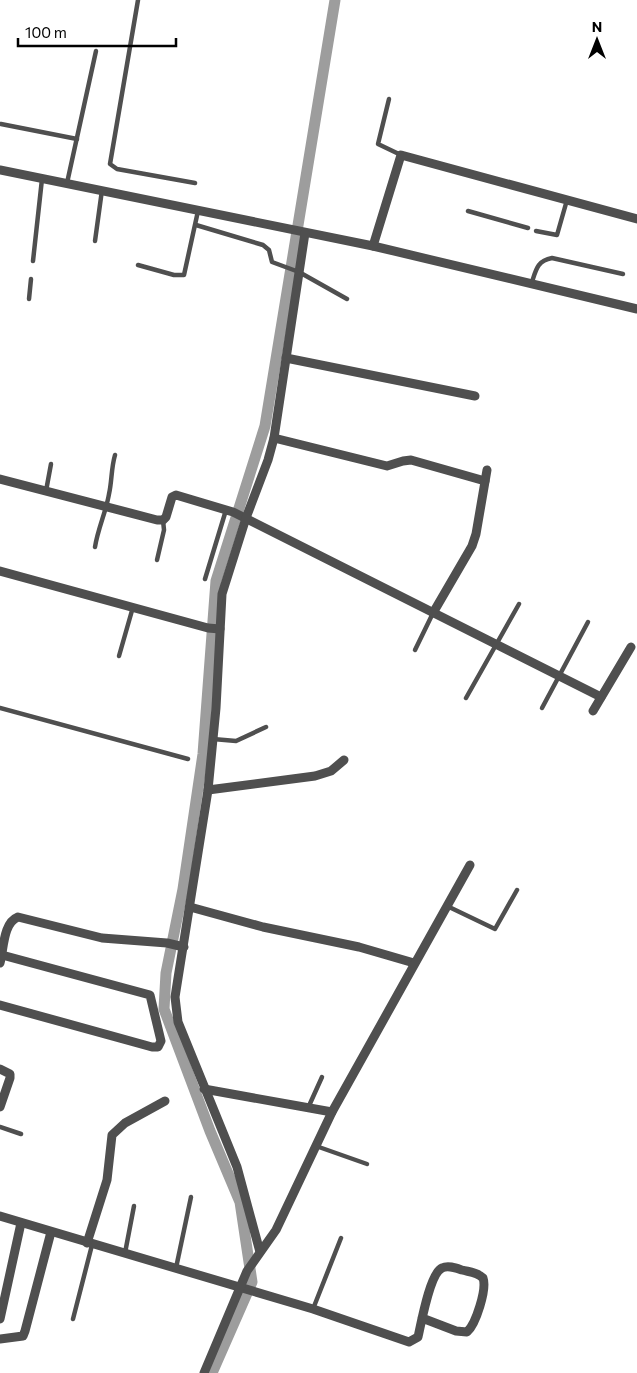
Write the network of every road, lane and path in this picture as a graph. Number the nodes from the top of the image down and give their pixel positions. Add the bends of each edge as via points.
1 (138, 0) edge
2 (96, 51) dead end
3 (390, 99) dead end
4 (1, 124) dead end
5 (77, 138) junction
6 (401, 154) junction
7 (0, 170) edge
8 (42, 179) junction
9 (195, 183) dead end
10 (67, 184) junction
11 (102, 190) junction
12 (567, 200) junction
13 (198, 210) junction
14 (468, 211) dead end
15 (637, 219) edge
16 (196, 226) junction
17 (528, 228) dead end
18 (536, 231) dead end
19 (300, 232) junction
20 (95, 241) dead end
21 (373, 246) junction
22 (33, 261) dead end
23 (138, 265) dead end
24 (296, 271) junction
25 (623, 274) dead end
26 (31, 279) dead end
27 (531, 285) junction
28 (29, 299) dead end
29 (347, 299) dead end
30 (637, 309) edge
31 (286, 358) junction
32 (475, 396) dead end
33 (274, 438) junction
34 (115, 455) dead end
35 (51, 464) dead end
36 (487, 470) dead end
37 (0, 479) edge
38 (485, 480) junction
39 (46, 491) junction
40 (107, 506) junction
41 (229, 511) junction
42 (244, 517) junction
43 (163, 520) junction
44 (95, 547) dead end
45 (157, 560) dead end
46 (0, 571) edge
47 (205, 579) dead end
48 (519, 604) dead end
49 (132, 607) junction
50 (433, 613) junction
51 (588, 622) dead end
52 (215, 628) junction
53 (496, 644) junction
54 (631, 647) dead end
55 (415, 650) dead end
56 (119, 656) dead end
57 (559, 676) junction
58 (601, 697) junction
59 (466, 698) dead end
60 (0, 708) edge
61 (542, 708) dead end
62 (592, 711) dead end
63 (266, 727) dead end
64 (213, 740) junction
65 (188, 759) dead end
66 (344, 760) dead end
67 (208, 790) junction
68 (470, 865) dead end
69 (517, 890) dead end
70 (447, 906) junction
71 (190, 907) junction
72 (181, 946) junction
73 (1, 959) edge
74 (414, 963) junction
75 (0, 1005) edge
76 (0, 1069) edge
77 (322, 1077) dead end
78 (204, 1089) junction
79 (165, 1101) dead end
80 (0, 1107) edge
81 (308, 1108) junction
82 (332, 1112) junction
83 (0, 1127) edge
84 (21, 1134) dead end
85 (316, 1146) junction
86 (367, 1164) dead end
87 (192, 1197) dead end
88 (134, 1206) dead end
89 (0, 1216) edge
90 (21, 1223) junction
91 (51, 1232) junction
92 (341, 1238) dead end
93 (90, 1244) junction
94 (124, 1254) junction
95 (259, 1254) junction
96 (176, 1270) junction
97 (241, 1289) junction
98 (313, 1309) junction
99 (1, 1313) edge
100 (422, 1318) junction
101 (73, 1319) dead end
102 (0, 1339) edge
103 (204, 1373) edge

1 - 9 lane via 110,164 117,169
2 - 5 lane
3 - 6 lane via 378,144
4 - 5 lane
5 - 10 lane
6 - 12 street
6 - 21 street
7 - 8 street
8 - 10 street
8 - 22 lane
10 - 11 street
11 - 13 street
11 - 20 lane
12 - 15 street
12 - 18 lane via 557,235
13 - 16 lane
13 - 19 street
14 - 17 lane
16 - 23 lane via 184,275
16 - 24 lane via 262,245 269,250 272,262
19 - 21 street
19 - 24 street
21 - 27 street
24 - 29 lane
24 - 31 street
25 - 27 lane via 552,258 538,264
26 - 28 lane
27 - 30 street
31 - 32 street
31 - 33 street
33 - 38 street via 387,466 411,460
33 - 42 street
34 - 40 lane
35 - 39 lane
36 - 38 street
37 - 39 street
38 - 50 street via 472,546
39 - 40 street
40 - 43 street
40 - 44 lane
41 - 42 street
41 - 43 street via 176,495 172,497
41 - 47 lane
42 - 50 street
42 - 52 street
43 - 45 lane
46 - 49 street
48 - 53 lane
49 - 52 street
49 - 56 lane
50 - 53 street
50 - 55 lane
51 - 57 lane
52 - 64 street
53 - 57 street
53 - 59 lane
54 - 58 street
57 - 58 street
57 - 61 lane
58 - 62 street
60 - 65 lane
63 - 64 lane via 236,741
64 - 67 street
66 - 67 street via 331,771 315,776
67 - 71 street
68 - 70 street
69 - 70 lane via 495,929
70 - 74 street
71 - 72 street
71 - 74 street
72 - 73 street via 102,938 18,917 8,927
72 - 78 street via 175,1009
73 - 75 street via 150,995 161,1041 158,1047 152,1047
74 - 82 street
76 - 80 street via 10,1074
77 - 81 lane
78 - 81 street
78 - 95 street via 237,1167
79 - 93 street via 125,1123 112,1135 107,1180
81 - 82 street
82 - 85 street
83 - 84 lane
85 - 86 lane
85 - 95 street via 276,1230
87 - 96 lane
88 - 94 lane
89 - 90 street
90 - 91 street
90 - 99 street
91 - 93 street
91 - 102 street via 25,1332 18,1338
92 - 98 lane
93 - 94 street
93 - 101 lane
94 - 96 street
95 - 97 street via 247,1271
96 - 97 street
97 - 98 street
97 - 103 street
98 - 100 street via 409,1342 418,1337
100 - 100 street via 456,1332 467,1332 472,1328 484,1290 484,1278 447,1266 440,1268 435,1274

